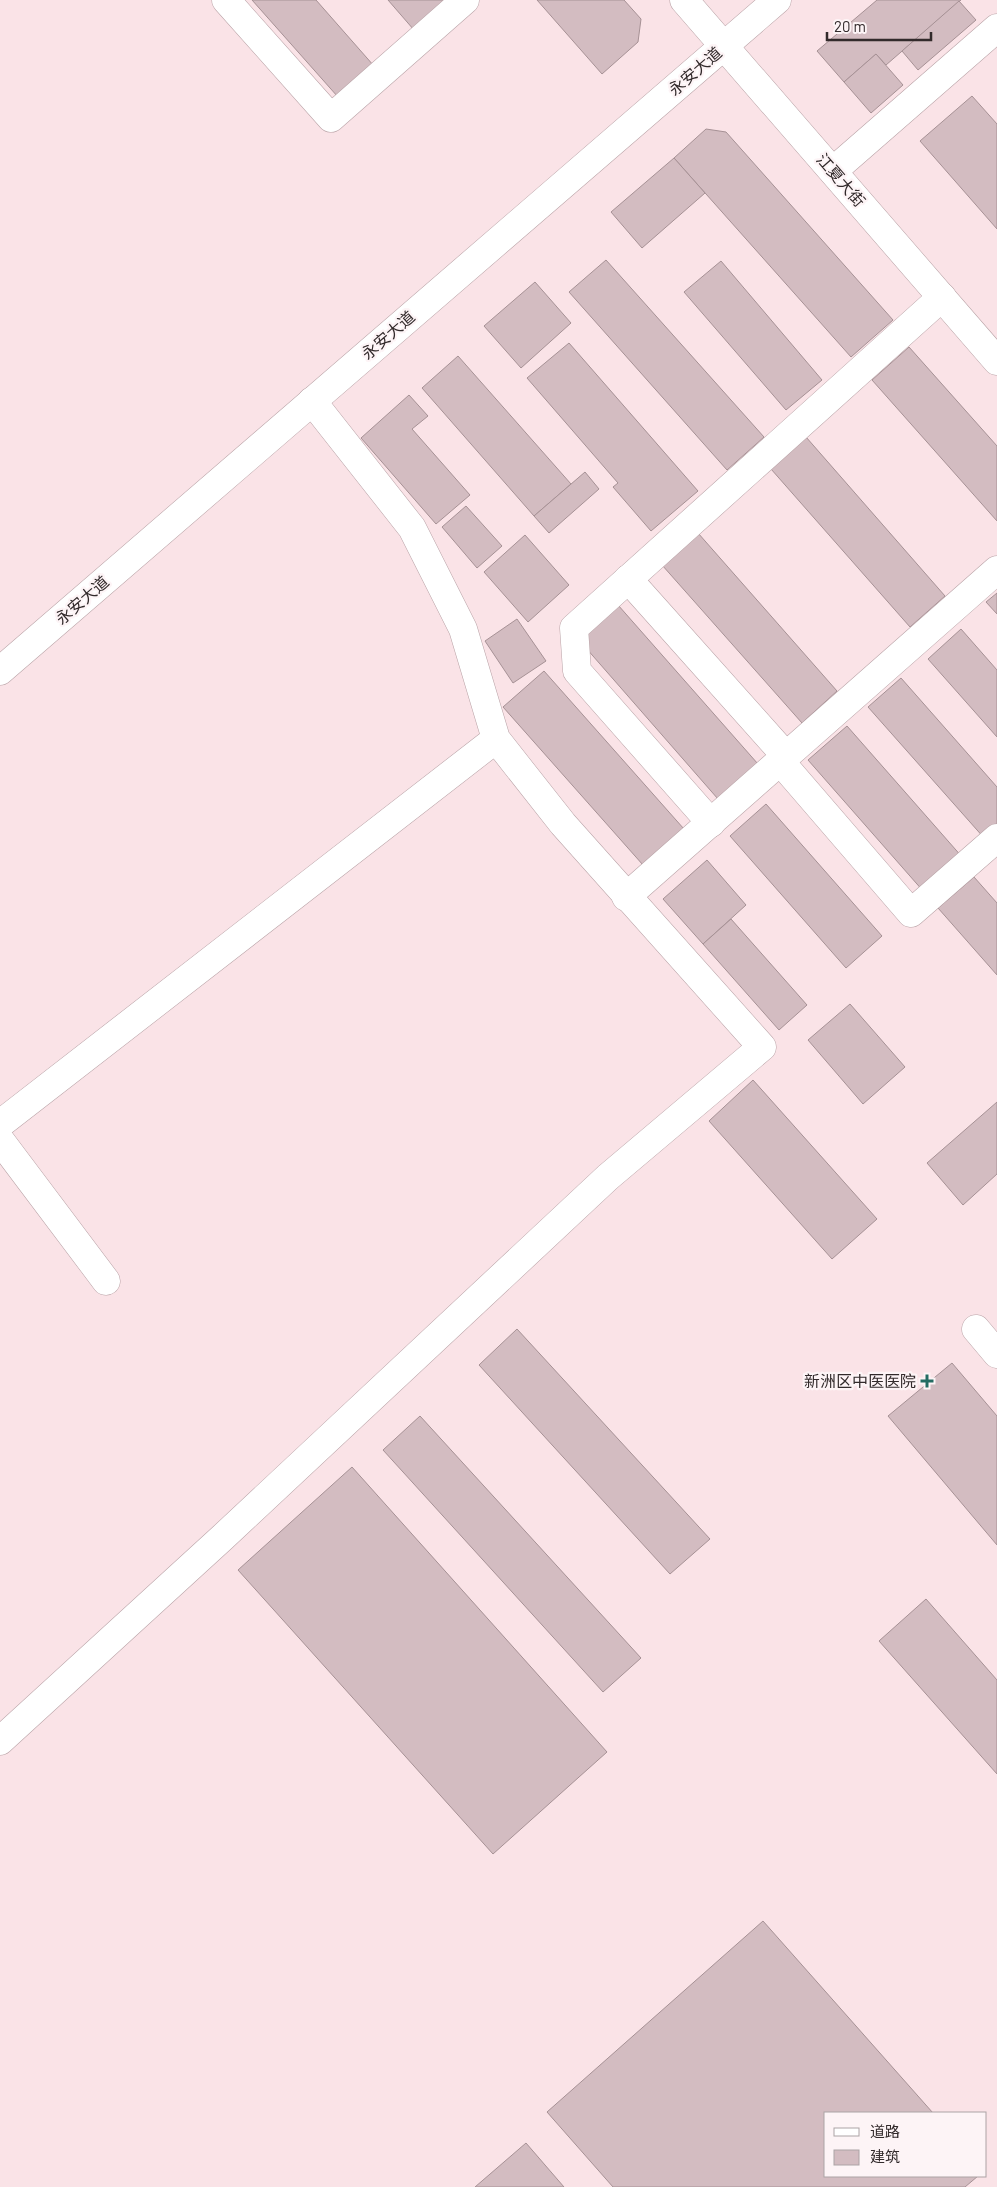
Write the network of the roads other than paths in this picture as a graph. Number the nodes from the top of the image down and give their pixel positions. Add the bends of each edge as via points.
1 (226, 0) edge
2 (465, 0) edge
3 (684, 0) edge
4 (777, 0) edge
5 (997, 28) edge
6 (724, 46) junction
7 (833, 171) junction
8 (942, 297) junction
9 (997, 361) edge
10 (312, 401) junction
11 (997, 570) edge
12 (628, 579) junction
13 (0, 671) edge
14 (496, 739) junction
15 (783, 759) junction
16 (711, 823) junction
17 (997, 838) edge
18 (626, 897) junction
19 (0, 1124) edge
20 (5, 1158) edge
21 (106, 1281) dead end
22 (976, 1329) dead end
23 (997, 1354) edge
24 (0, 1741) edge

1 - 2 street via 331,118
3 - 6 street, 江夏大街
4 - 6 street, 永安大道
5 - 7 street
6 - 7 street, 江夏大街
6 - 10 street, 永安大道
7 - 8 street, 江夏大街
8 - 9 street, 江夏大街
8 - 12 street
10 - 13 street, 永安大道
10 - 14 street via 412,528 462,629
11 - 15 street
12 - 15 street
12 - 16 street via 574,628 577,671
14 - 18 street
14 - 19 street
15 - 16 street
15 - 17 street via 911,913
16 - 18 street
18 - 24 street via 762,1048 608,1177 224,1537
20 - 21 street
22 - 23 street

